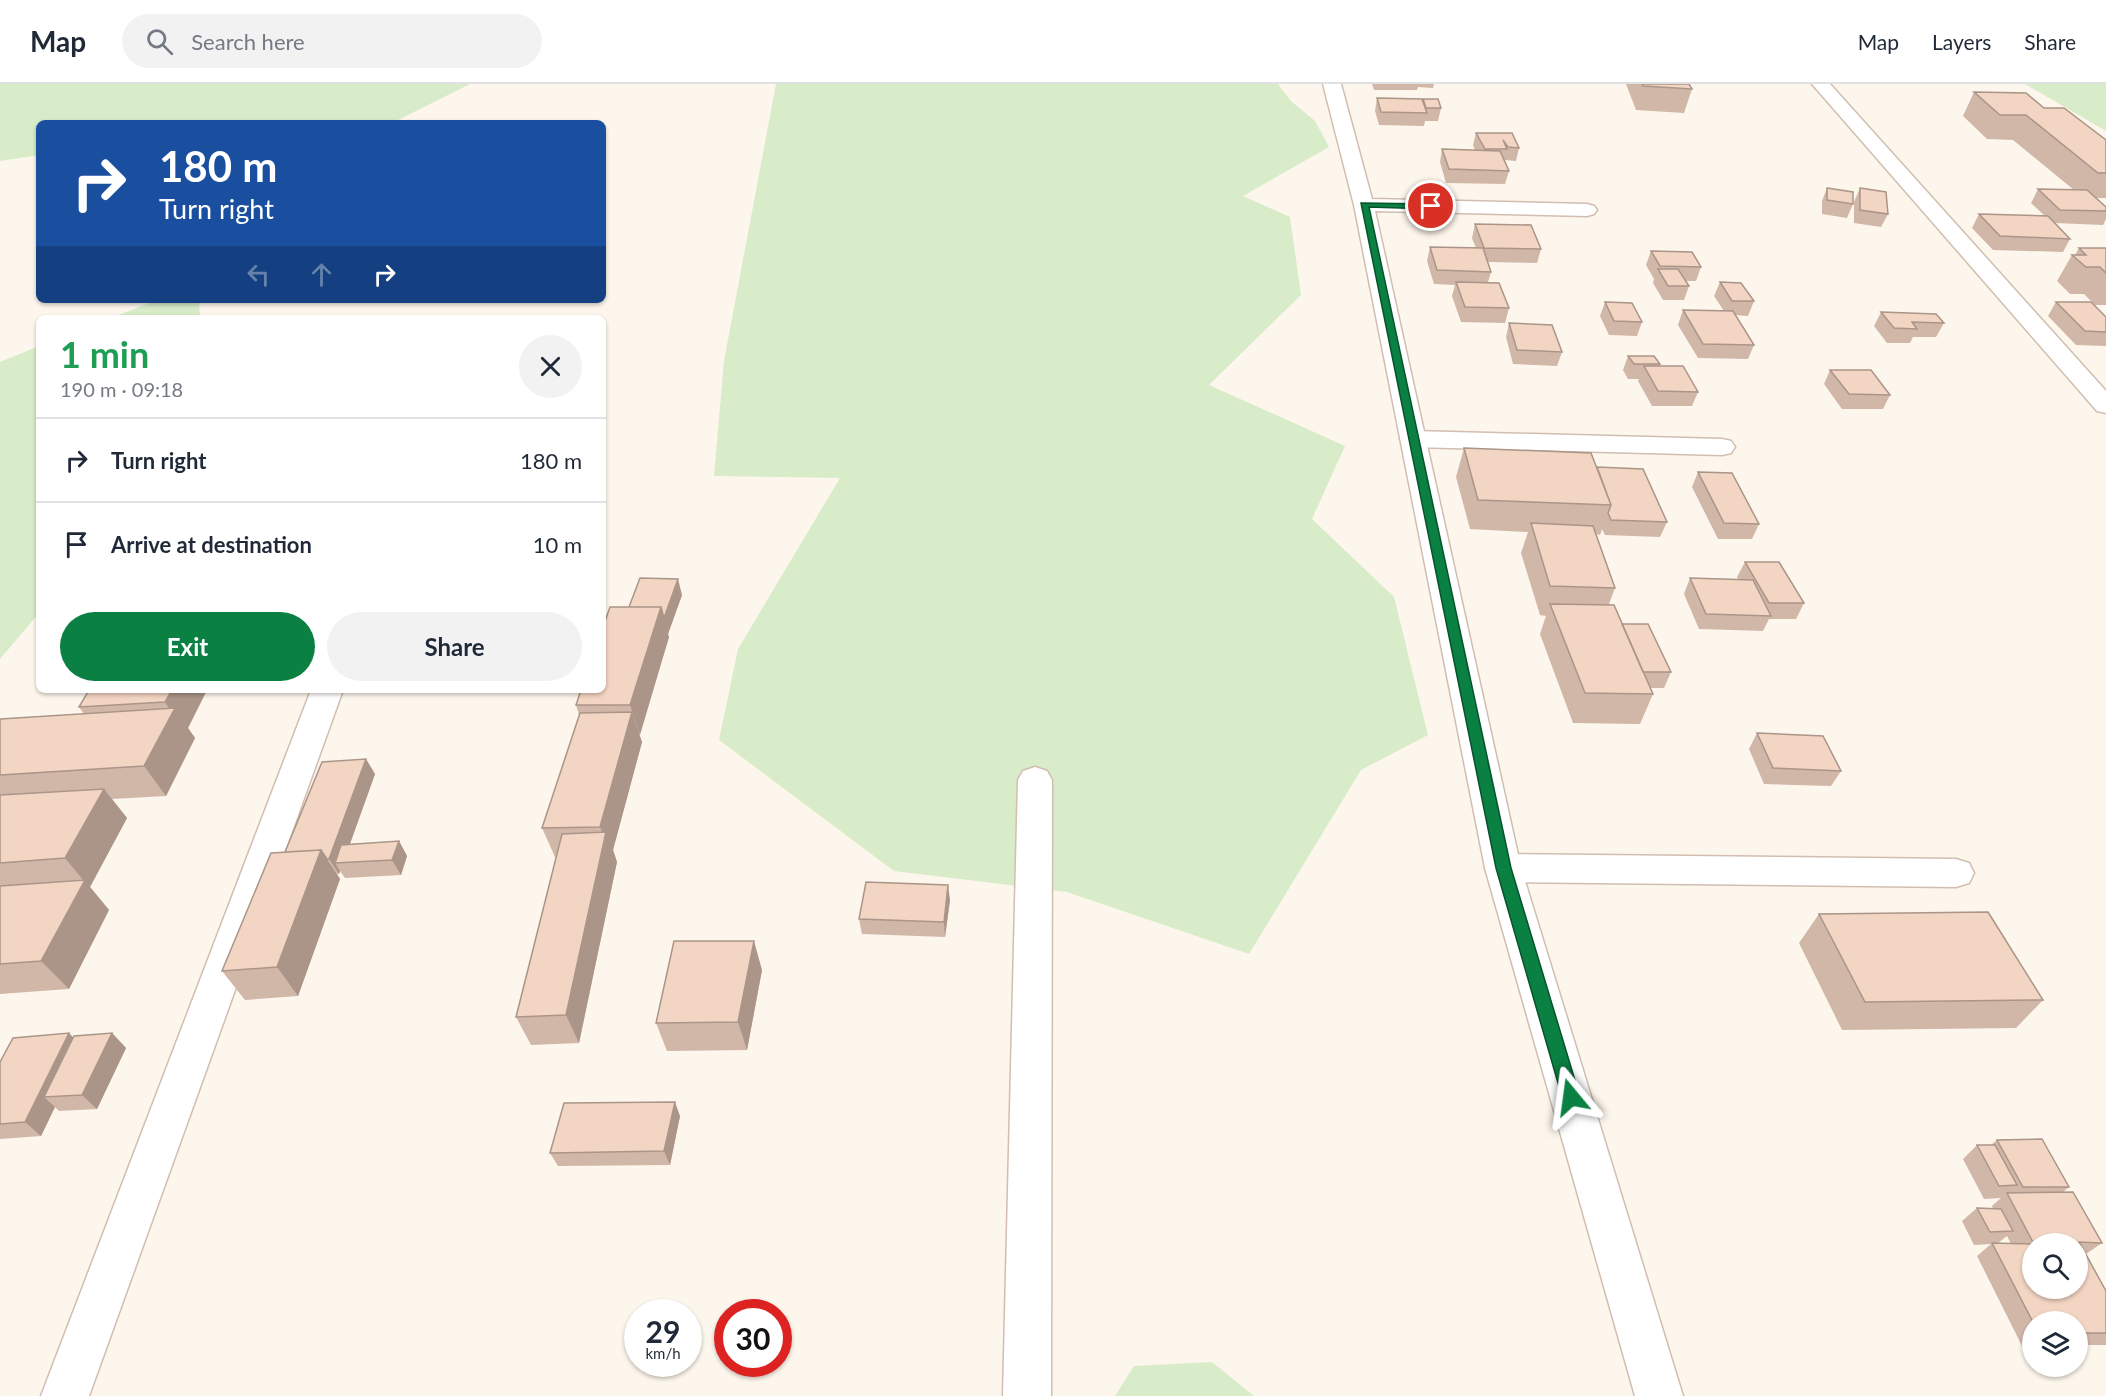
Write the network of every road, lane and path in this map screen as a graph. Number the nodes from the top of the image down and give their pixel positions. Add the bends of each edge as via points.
1 (1332, 84) edge
2 (1821, 84) edge
3 (1364, 205) junction
4 (1587, 210) dead end
5 (2106, 406) edge
6 (1413, 438) junction
7 (1722, 447) dead end
8 (326, 693) edge
9 (1035, 780) dead end
10 (1503, 868) junction
11 (1956, 873) dead end
12 (64, 1396) edge
13 (1027, 1396) edge
14 (1659, 1396) edge

1 - 3 street
2 - 5 street
3 - 4 street
3 - 6 street
6 - 7 street
6 - 10 street
8 - 12 street
9 - 13 street
10 - 11 street
10 - 14 street

